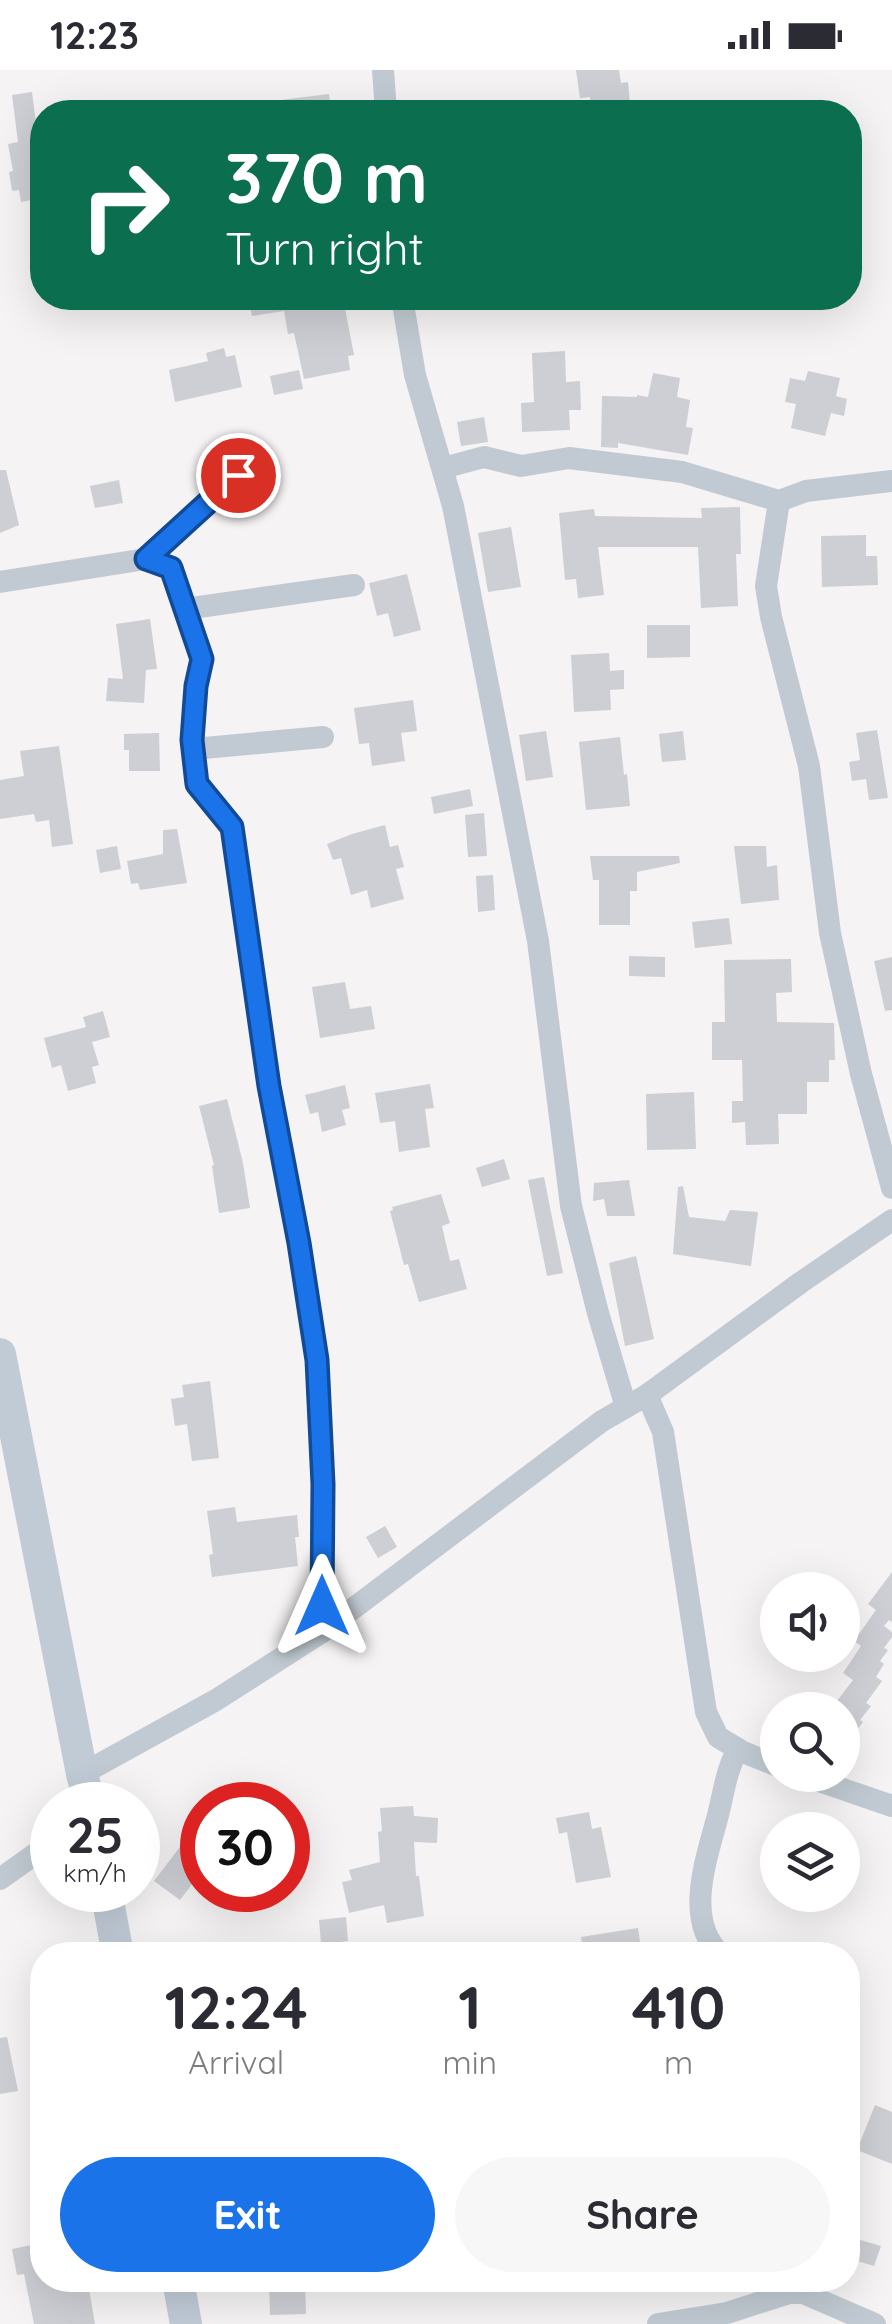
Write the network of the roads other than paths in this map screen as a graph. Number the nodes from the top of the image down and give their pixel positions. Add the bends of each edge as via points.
1 (383, 70) edge
2 (385, 100) edge
3 (404, 310) edge
4 (442, 468) junction
5 (238, 475) dead end
6 (892, 481) edge
7 (779, 501) junction
8 (146, 559) junction
9 (0, 582) edge
10 (354, 586) dead end
11 (185, 609) junction
12 (323, 737) dead end
13 (194, 749) junction
14 (892, 1188) edge
15 (892, 1220) edge
16 (0, 1354) edge
17 (647, 1395) junction
18 (626, 1407) junction
19 (7, 1424) edge
20 (322, 1632) junction
21 (738, 1749) junction
22 (760, 1758) edge
23 (84, 1782) edge
24 (96, 1782) edge
25 (851, 1792) edge
26 (892, 1806) edge
27 (30, 1858) edge
28 (0, 1879) edge
29 (110, 1912) edge
30 (116, 1942) edge
31 (709, 1942) edge
32 (180, 2292) edge
33 (764, 2292) edge
34 (781, 2292) edge
35 (186, 2324) edge
36 (658, 2324) edge
37 (876, 2324) edge

1 - 2 street
3 - 4 street
4 - 7 street via 484,457 521,466 569,458 682,472
4 - 18 street via 538,941 571,1206
5 - 8 street
6 - 7 street via 806,491
7 - 14 street via 766,586 770,617 809,766 834,951
8 - 9 street
8 - 11 street via 171,568
10 - 11 street
11 - 13 street via 202,659
12 - 13 street
13 - 20 street via 197,784 232,827 317,1360
15 - 17 street
16 - 19 street
17 - 18 street
17 - 21 street via 664,1432 706,1712 718,1737
18 - 20 street
19 - 23 street
20 - 24 street
21 - 22 street
21 - 31 street via 703,1864 700,1896
25 - 26 street
27 - 28 street
29 - 30 street
32 - 35 street
33 - 36 street via 727,2313
34 - 37 street via 803,2293

